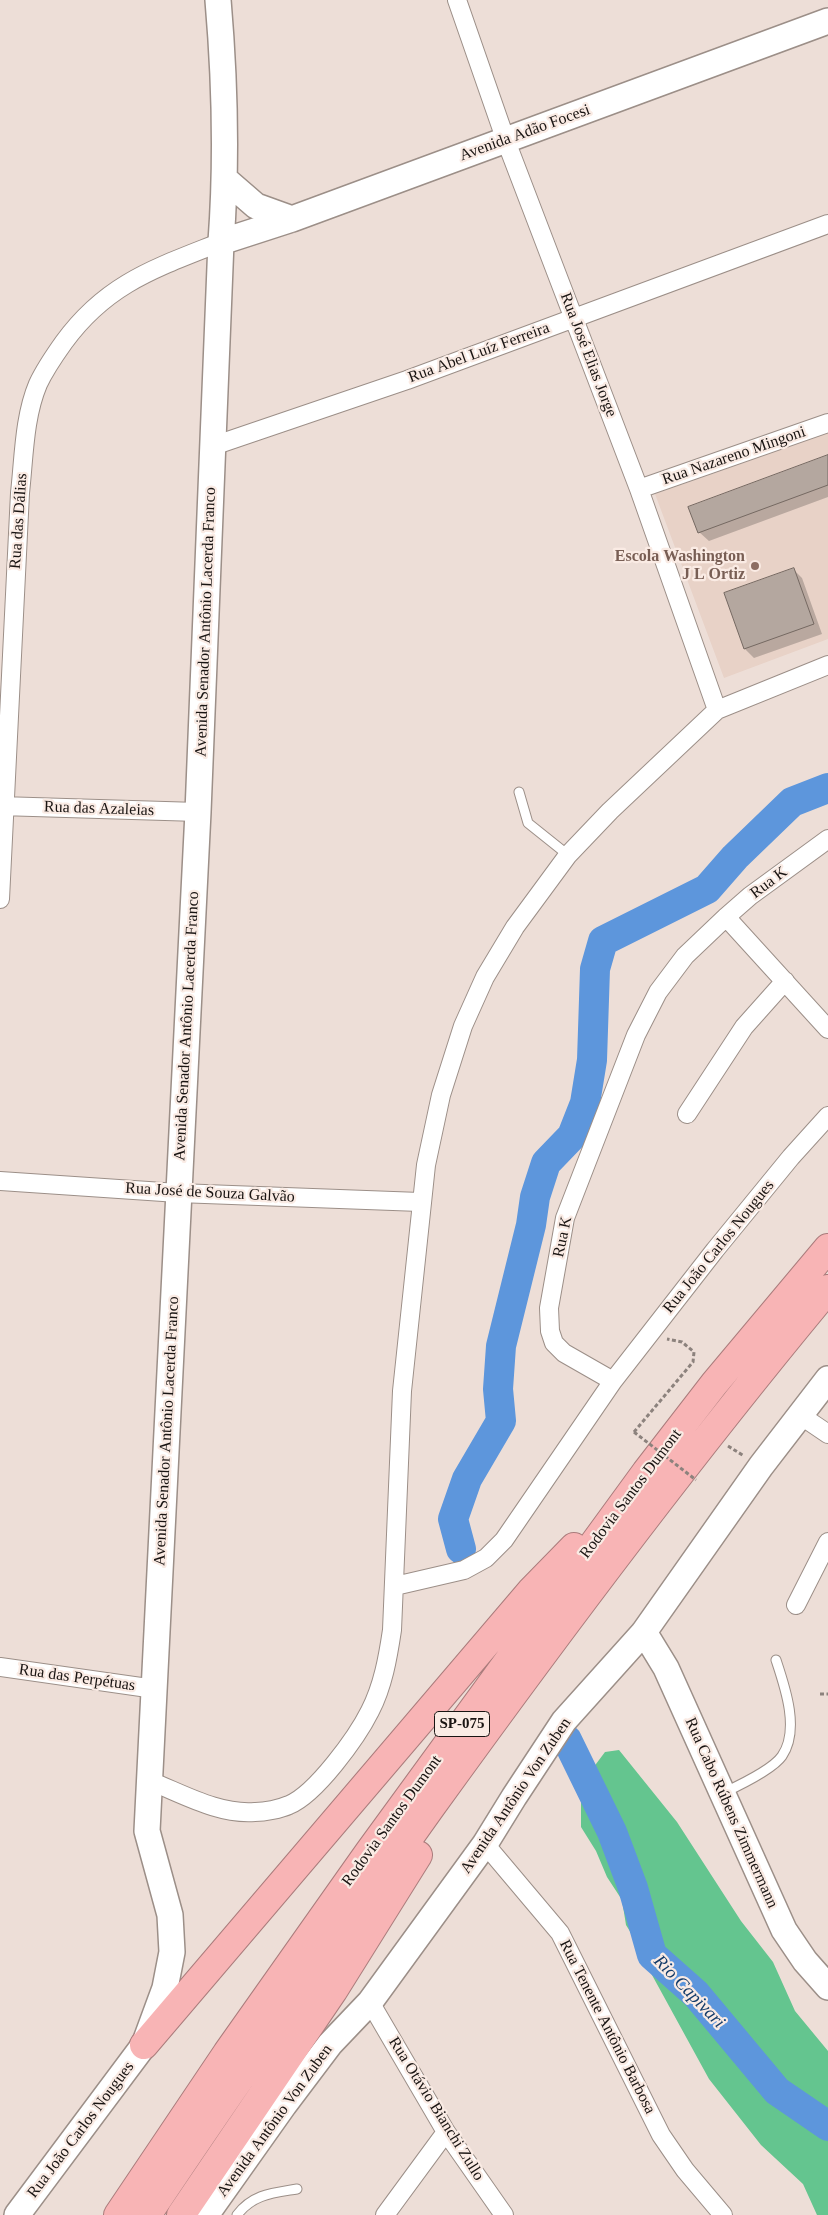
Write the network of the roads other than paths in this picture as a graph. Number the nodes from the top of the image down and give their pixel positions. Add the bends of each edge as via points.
1 (218, 0) edge
2 (457, 0) edge
3 (828, 21) edge
4 (506, 141) junction
5 (226, 180) junction
6 (292, 219) junction
7 (828, 224) edge
8 (221, 242) junction
9 (574, 318) junction
10 (828, 423) edge
11 (212, 446) junction
12 (639, 489) junction
13 (828, 665) edge
14 (716, 710) junction
15 (519, 792) dead end
16 (2, 806) edge
17 (198, 812) junction
18 (828, 839) edge
19 (568, 855) junction
20 (0, 898) edge
21 (726, 917) junction
22 (785, 981) junction
23 (828, 1029) edge
24 (687, 1114) dead end
25 (828, 1116) edge
26 (0, 1182) edge
27 (178, 1193) junction
28 (420, 1202) junction
29 (828, 1248) edge
30 (828, 1289) edge
31 (828, 1379) edge
32 (613, 1381) junction
33 (800, 1415) junction
34 (828, 1434) edge
35 (646, 1472) junction
36 (828, 1542) edge
37 (395, 1586) junction
38 (796, 1605) dead end
39 (644, 1632) junction
40 (776, 1660) dead end
41 (0, 1667) edge
42 (155, 1689) junction
43 (504, 1706) junction
44 (150, 1781) junction
45 (721, 1794) junction
46 (485, 1844) junction
47 (828, 1987) edge
48 (370, 2002) junction
49 (144, 2045) junction
50 (446, 2132) junction
51 (297, 2189) dead end
52 (17, 2215) edge
53 (118, 2215) edge
54 (147, 2215) edge
55 (181, 2215) edge
56 (206, 2215) edge
57 (238, 2215) edge
58 (386, 2215) edge
59 (504, 2215) edge
60 (724, 2215) edge

1 - 5 street, Avenida Senador Antônio Lacerda Franco
2 - 4 street, Rua José Elias Jorge
3 - 4 street, Avenida Adão Focesi
4 - 6 street, Avenida Adão Focesi
4 - 9 street, Rua José Elias Jorge
5 - 6 street via 256,206
5 - 8 street, Avenida Senador Antônio Lacerda Franco
6 - 8 street, Avenida Adão Focesi
7 - 9 street, Rua Abel Luíz Ferreira
8 - 11 street, Avenida Senador Antônio Lacerda Franco
8 - 16 street, Rua das Dálias via 154,269 113,292 90,310 50,361 38,386 27,428 20,493
9 - 11 street, Rua Abel Luíz Ferreira
9 - 12 street, Rua José Elias Jorge
10 - 12 street, Rua Nazareno Mingoni
11 - 17 street, Avenida Senador Antônio Lacerda Franco
12 - 14 street, Rua José Elias Jorge
13 - 14 street
14 - 19 street
15 - 19 lane via 528,822
16 - 17 street, Rua das Azaleias
16 - 20 street, Rua das Dálias
17 - 27 street, Avenida Senador Antônio Lacerda Franco
18 - 21 street, Rua K
19 - 28 street via 515,927 485,977 464,1026 441,1095
21 - 22 street
21 - 32 street, Rua K via 685,956 658,992 636,1035 565,1218 549,1308 550,1331 554,1343 564,1353
22 - 23 street
22 - 24 street via 744,1027
25 - 32 street, Rua João Carlos Nougues via 762,1193
26 - 27 street, Rua José de Souza Galvão
27 - 28 street, Rua José de Souza Galvão
27 - 42 street, Avenida Senador Antônio Lacerda Franco
28 - 37 street via 402,1391
29 - 35 highway, Rodovia Santos Dumont / SP-075 via 714,1384
30 - 43 highway, Rodovia Santos Dumont / SP-075 via 669,1486
31 - 33 street, Avenida Antônio Von Zuben
32 - 37 street via 504,1540 486,1558 464,1570
33 - 34 street
33 - 39 street, Avenida Antônio Von Zuben
35 - 49 highway via 531,1591
35 - 53 highway, Rodovia Santos Dumont / SP-075 via 369,1852
36 - 38 street
37 - 44 street via 386,1666 370,1711 334,1764 310,1790 289,1805 255,1812 218,1809
39 - 45 street, Rua Cabo Rúbens Zimmermann via 666,1668
39 - 46 street, Avenida Antônio Von Zuben via 564,1721
40 - 45 lane via 789,1699 790,1736 786,1748 781,1758
41 - 42 street, Rua das Perpétuas
42 - 44 street, Avenida Senador Antônio Lacerda Franco
43 - 54 highway, Rodovia Santos Dumont / SP-075 via 309,1977
43 - 55 highway via 446,1814 333,1991
44 - 49 street, Avenida Senador Antônio Lacerda Franco via 147,1831 170,1914 172,1952 165,1988
45 - 47 street, Rua Cabo Rúbens Zimmermann via 784,1930
46 - 48 street, Avenida Antônio Von Zuben
46 - 60 street, Rua Tenente Antônio Barbosa via 560,1933 661,2135 685,2170
48 - 50 street, Rua Otávio Bianchi Zullo
48 - 56 street, Avenida Antônio Von Zuben via 330,2044
49 - 52 street, Rua João Carlos Nougues
50 - 58 street
50 - 59 street, Rua Otávio Bianchi Zullo
51 - 57 lane via 264,2194 250,2201

